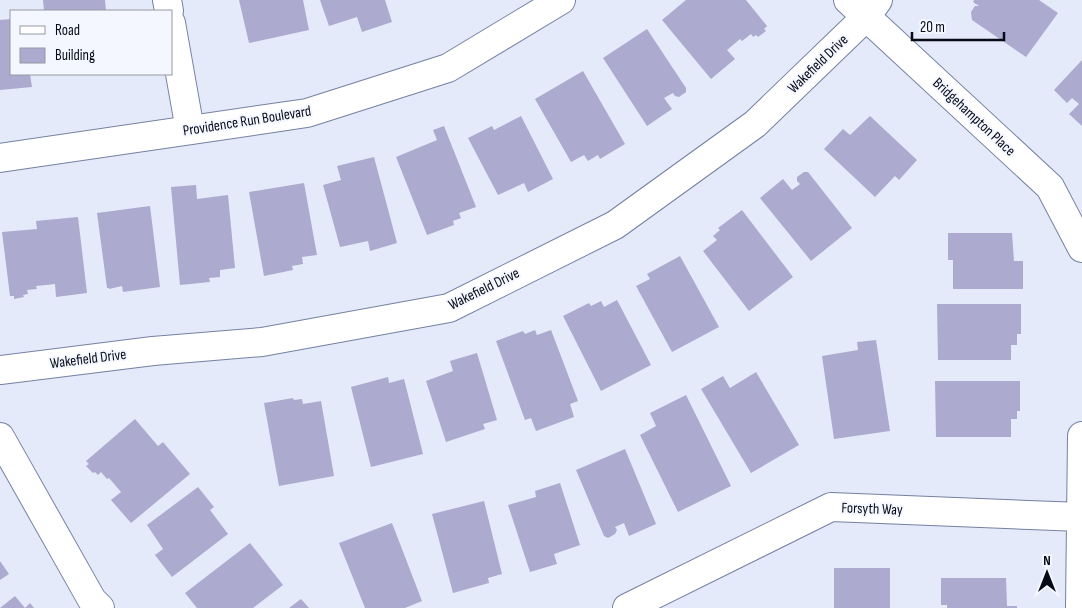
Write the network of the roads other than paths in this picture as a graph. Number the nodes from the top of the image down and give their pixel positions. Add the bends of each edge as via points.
1 (561, 0) edge
2 (864, 6) edge
3 (172, 29) edge
4 (190, 130) junction
5 (0, 158) edge
6 (1082, 248) edge
7 (0, 370) edge
8 (1082, 436) edge
9 (0, 437) edge
10 (1081, 517) edge
11 (100, 608) edge
12 (627, 608) edge
13 (1080, 608) edge

1 - 4 street, Providence Run Boulevard via 448,68 307,113
2 - 6 street, Bridgehampton Place via 1050,187
2 - 7 street, Wakefield Drive via 755,124 615,224 448,308 262,342 153,351
3 - 4 street
4 - 5 street, Providence Run Boulevard
8 - 10 street
9 - 11 street via 92,600
10 - 12 street, Forsyth Way via 831,507
10 - 13 street

